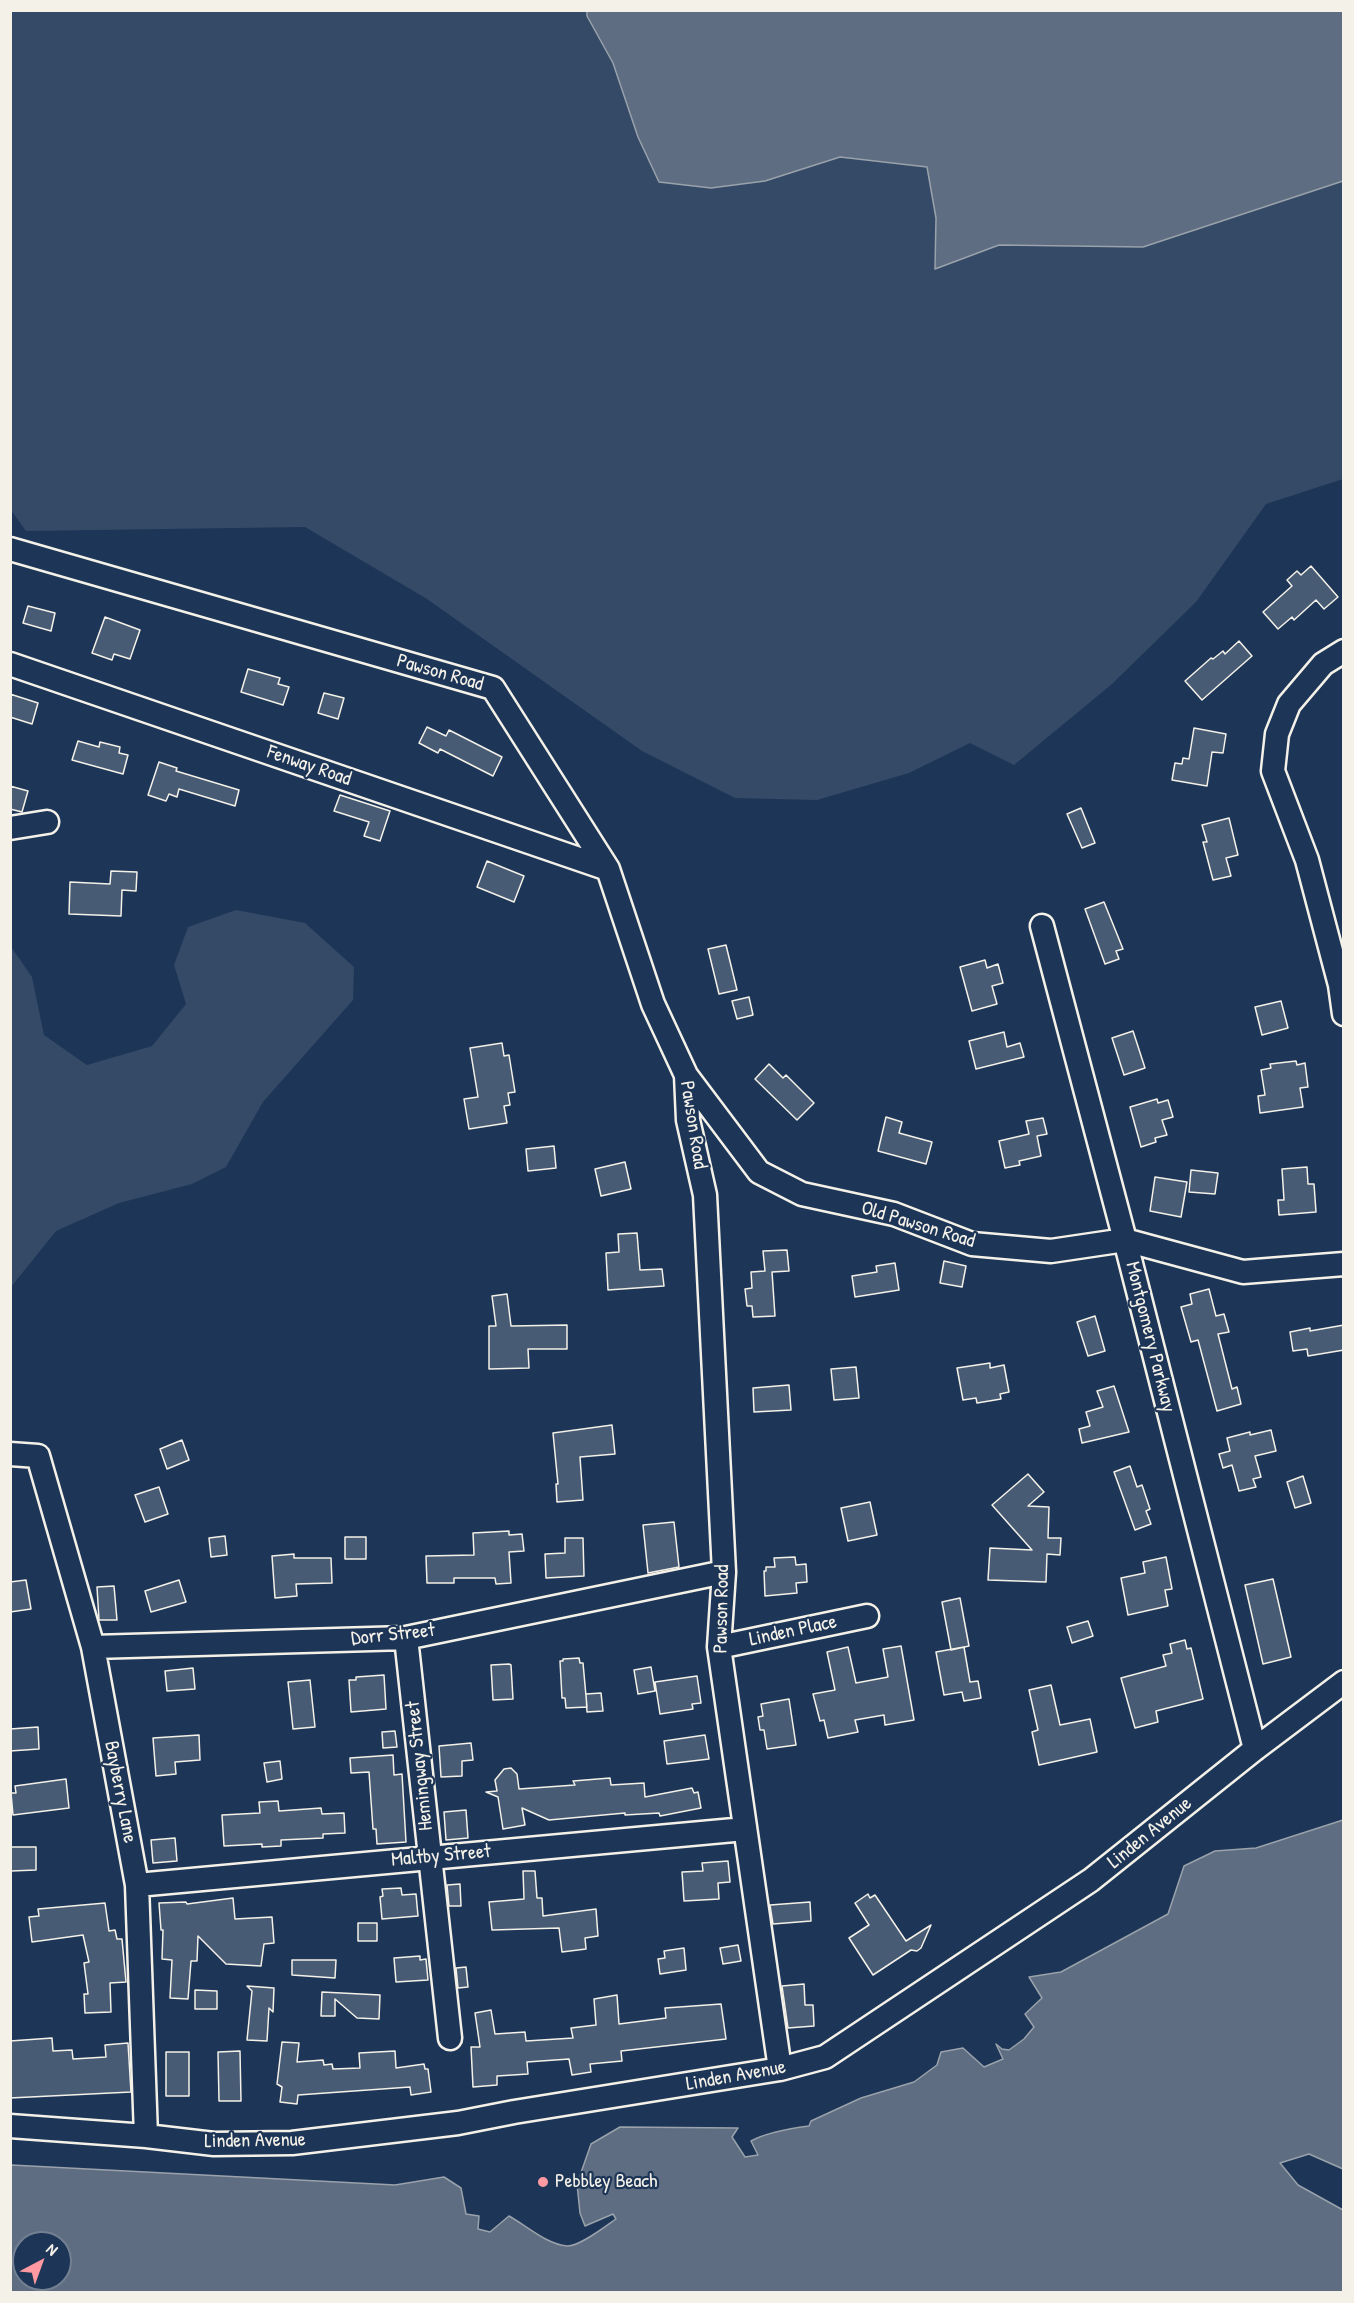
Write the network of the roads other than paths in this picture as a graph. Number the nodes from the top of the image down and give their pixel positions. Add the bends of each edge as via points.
1 (10, 549) edge
2 (1344, 651) edge
3 (10, 664) edge
4 (47, 822) dead end
5 (10, 828) edge
6 (608, 869) junction
7 (1042, 927) dead end
8 (1344, 1014) edge
9 (686, 1075) junction
10 (1125, 1240) junction
11 (1344, 1264) edge
12 (10, 1454) edge
13 (724, 1572) junction
14 (867, 1616) dead end
15 (406, 1638) junction
16 (93, 1647) junction
17 (719, 1647) junction
18 (1344, 1682) edge
19 (1255, 1749) junction
20 (745, 1829) junction
21 (430, 1857) junction
22 (137, 1885) junction
23 (450, 2038) dead end
24 (780, 2069) junction
25 (10, 2126) edge
26 (146, 2136) junction

1 - 6 street, Pawson Road via 493,688
2 - 8 street via 1323,664 1289,704 1277,734 1273,771 1307,860
3 - 6 street, Fenway Road
4 - 5 street
6 - 9 street, Pawson Road via 653,1004
7 - 10 street, Montgomery Parkway
9 - 10 street, Old Pawson Road via 759,1172 802,1194 894,1214 972,1244 1051,1251
9 - 13 street, Pawson Road via 688,1120 705,1195
10 - 11 street, Old Pawson Road via 1243,1272
10 - 19 street, Montgomery Parkway
12 - 16 street, Bayberry Lane via 38,1456
13 - 15 street, Dorr Street
13 - 17 street, Pawson Road
14 - 17 street, Linden Place
15 - 16 street, Dorr Street
15 - 21 street, Hemingway Street
16 - 22 street, Bayberry Lane
17 - 20 street, Pawson Road
18 - 19 street, Linden Avenue
19 - 24 street, Linden Avenue via 1091,1880 825,2057
20 - 21 street, Maltby Street
20 - 24 street, Pawson Road
21 - 22 street, Maltby Street
21 - 23 street, Hemingway Street
22 - 26 street, Bayberry Lane
24 - 26 street, Linden Avenue via 458,2123 292,2143 214,2144
25 - 26 street, Linden Avenue

